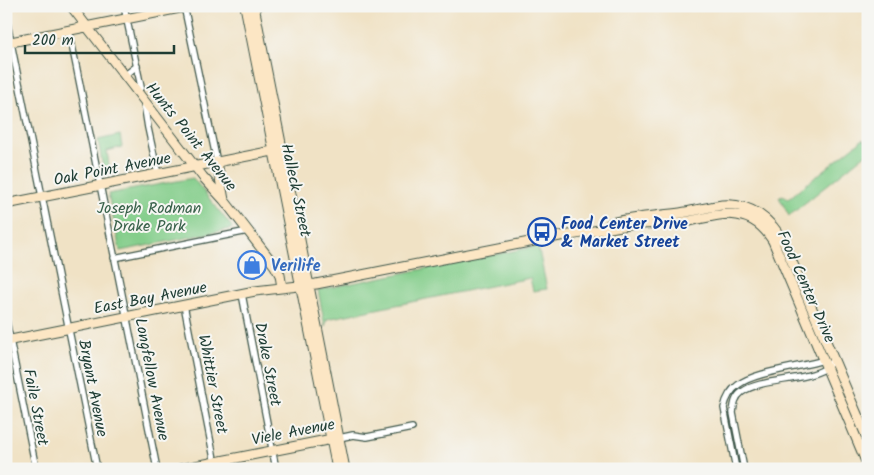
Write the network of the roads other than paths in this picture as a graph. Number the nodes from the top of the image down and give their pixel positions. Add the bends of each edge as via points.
1 (70, 6) edge
2 (124, 6) edge
3 (245, 6) edge
4 (254, 6) edge
5 (186, 7) edge
6 (6, 18) edge
7 (126, 19) junction
8 (86, 27) junction
9 (69, 30) junction
10 (9, 42) edge
11 (137, 66) junction
12 (124, 76) junction
13 (137, 92) junction
14 (144, 101) junction
15 (158, 120) junction
16 (148, 128) junction
17 (277, 150) junction
18 (217, 162) junction
19 (195, 167) junction
20 (158, 174) junction
21 (100, 186) junction
22 (42, 197) junction
23 (224, 200) junction
24 (6, 204) edge
25 (248, 231) junction
26 (560, 236) junction
27 (114, 258) junction
28 (786, 271) junction
29 (305, 285) junction
30 (282, 288) junction
31 (242, 294) junction
32 (184, 305) junction
33 (126, 317) junction
34 (816, 319) junction
35 (6, 320) edge
36 (68, 328) junction
37 (8, 340) edge
38 (833, 359) junction
39 (825, 364) junction
40 (412, 428) dead end
41 (335, 438) junction
42 (868, 440) edge
43 (272, 450) junction
44 (216, 465) edge
45 (868, 466) edge
46 (36, 469) edge
47 (97, 469) edge
48 (157, 469) edge
49 (180, 469) edge
50 (276, 469) edge
51 (337, 469) edge
52 (345, 469) edge
53 (736, 469) edge
54 (744, 469) edge

1 - 8 main road, Hunts Point Avenue
2 - 7 street
3 - 17 main road, Halleck Street
4 - 17 main road, Halleck Street
5 - 7 main road
5 - 18 street
6 - 10 street, Bryant Avenue
7 - 8 main road
7 - 11 street
8 - 9 main road
8 - 12 main road, Hunts Point Avenue
9 - 10 main road
9 - 21 street, Longfellow Avenue
10 - 22 street, Bryant Avenue
11 - 12 street
11 - 13 street via 141,87
12 - 13 main road, Hunts Point Avenue
13 - 14 main road, Hunts Point Avenue
14 - 15 main road, Hunts Point Avenue
14 - 16 street
15 - 16 street
15 - 19 main road, Hunts Point Avenue
16 - 20 street
17 - 18 main road, Oak Point Avenue
17 - 29 main road, Halleck Street
18 - 19 main road, Oak Point Avenue
18 - 23 main road
19 - 20 main road, Oak Point Avenue
19 - 23 main road, Hunts Point Avenue
20 - 21 main road, Oak Point Avenue
21 - 22 main road, Oak Point Avenue
21 - 27 street, Longfellow Avenue
22 - 24 main road, Oak Point Avenue
22 - 36 street, Bryant Avenue
23 - 25 main road, Hunts Point Avenue
25 - 27 street
25 - 30 main road, Hunts Point Avenue via 275,266
26 - 28 main road, Food Center Drive via 736,215 754,221 767,232
26 - 29 main road, Food Center Drive
26 - 34 main road, Food Center Drive via 645,216 722,205 744,207 764,217 778,232
27 - 33 street, Longfellow Avenue
28 - 34 main road
28 - 39 main road, Food Center Drive
29 - 30 main road, East Bay Avenue
29 - 41 main road, Halleck Street
30 - 31 main road, East Bay Avenue
31 - 32 main road, East Bay Avenue
31 - 43 street, Drake Street
32 - 33 main road, East Bay Avenue
32 - 44 street, Whittier Street
33 - 36 main road, East Bay Avenue
33 - 48 street, Longfellow Avenue
34 - 38 main road, Food Center Drive
35 - 37 street, Faile Street
36 - 37 main road, East Bay Avenue
36 - 47 street, Bryant Avenue
37 - 46 street, Faile Street
38 - 39 street
38 - 42 main road, Food Center Drive
39 - 45 main road, Food Center Drive
39 - 53 street via 754,377 736,387 724,408
39 - 54 street via 806,376 754,387 739,395 733,413
40 - 41 street, Viele Avenue via 367,437
41 - 43 main road, Viele Avenue
41 - 51 main road, Halleck Street
41 - 52 main road, Halleck Street
43 - 44 main road, Viele Avenue
43 - 50 street, Drake Street
44 - 49 main road, Viele Avenue

